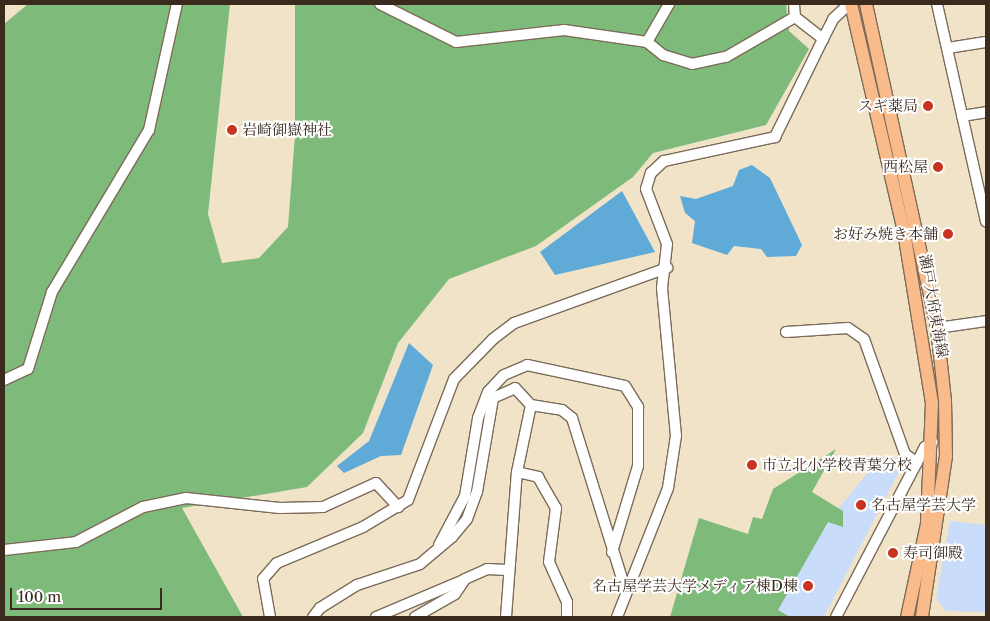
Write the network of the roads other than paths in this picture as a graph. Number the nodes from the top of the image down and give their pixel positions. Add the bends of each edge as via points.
1 (177, 4) edge
2 (380, 4) edge
3 (669, 4) edge
4 (794, 4) edge
5 (850, 4) edge
6 (866, 4) edge
7 (937, 4) edge
8 (795, 17) junction
9 (823, 40) junction
10 (647, 42) junction
11 (986, 42) edge
12 (948, 48) junction
13 (986, 112) edge
14 (962, 116) junction
15 (982, 184) edge
16 (986, 222) edge
17 (668, 268) junction
18 (986, 321) edge
19 (937, 328) junction
20 (786, 332) dead end
21 (4, 380) edge
22 (531, 405) junction
23 (933, 442) junction
24 (917, 463) junction
25 (518, 472) junction
26 (398, 508) junction
27 (4, 550) edge
28 (612, 552) junction
29 (420, 564) junction
30 (507, 570) junction
31 (465, 579) junction
32 (626, 591) junction
33 (270, 617) edge
34 (313, 617) edge
35 (376, 617) edge
36 (415, 617) edge
37 (506, 617) edge
38 (567, 617) edge
39 (617, 617) edge
40 (836, 617) edge
41 (907, 617) edge
42 (922, 617) edge

1 - 21 street via 149,130 52,292 28,369
2 - 10 street via 456,42 564,30
3 - 10 street
4 - 8 street
5 - 9 street via 833,19
5 - 23 main road, 瀬戸大府東海線 via 924,333
6 - 19 main road, 瀬戸大府東海線
7 - 12 street
8 - 9 street
8 - 10 street via 726,57 692,64 663,55
9 - 17 street via 774,137 664,161 651,173 646,189 667,244
11 - 12 street
12 - 14 street
13 - 14 street
14 - 15 street
15 - 16 street
17 - 26 street via 514,323 493,339 454,379 408,500
17 - 32 street via 662,288 676,436 668,488
18 - 19 street
19 - 42 main road, 瀬戸大府東海線 via 946,456
20 - 24 street via 848,328 864,339 904,454
22 - 25 street
22 - 28 street via 562,410 572,418
22 - 29 street via 515,388 493,398 477,492 467,518
23 - 24 street
23 - 41 main road, 瀬戸大府東海線 via 927,524
24 - 40 street
25 - 30 street
25 - 38 street via 538,477 556,508 549,562 567,602
26 - 27 street via 376,483 323,506 279,508 186,498 143,507 76,542
26 - 33 street via 277,563 263,579
28 - 29 street via 638,466 638,407 625,386 526,365 504,375 488,392 478,418 465,496 436,551
28 - 32 street
29 - 34 street via 357,585 320,608
30 - 31 street via 487,569
30 - 37 street
31 - 35 street
31 - 36 street via 455,594
32 - 39 street

